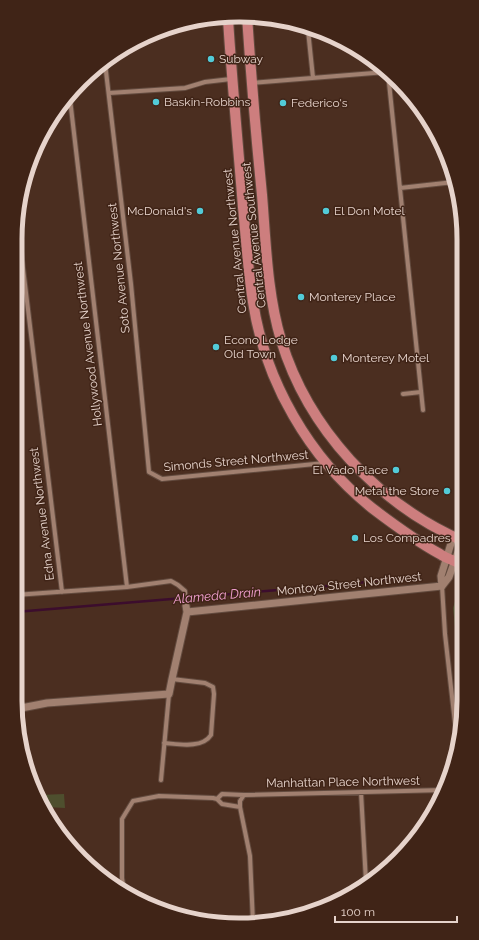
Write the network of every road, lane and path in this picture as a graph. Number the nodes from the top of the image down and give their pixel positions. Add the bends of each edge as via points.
1 (228, 22) edge
2 (247, 22) edge
3 (308, 34) edge
4 (106, 68) edge
5 (379, 73) edge
6 (313, 78) junction
7 (232, 79) junction
8 (388, 81) edge
9 (252, 82) junction
10 (109, 93) junction
11 (70, 103) edge
12 (450, 182) edge
13 (400, 188) junction
14 (22, 260) edge
15 (421, 392) junction
16 (403, 394) dead end
17 (423, 410) dead end
18 (326, 463) junction
19 (150, 472) joint
20 (457, 539) edge
21 (457, 550) edge
22 (455, 561) edge
23 (442, 586) junction
24 (127, 587) junction
25 (62, 592) junction
26 (22, 595) edge
27 (187, 609) junction
28 (172, 679) junction
29 (169, 694) junction
30 (22, 708) edge
31 (455, 726) edge
32 (164, 743) junction
33 (161, 780) dead end
34 (438, 790) edge
35 (361, 792) junction
36 (244, 795) junction
37 (217, 799) junction
38 (240, 807) junction
39 (366, 877) edge
40 (123, 884) edge
41 (252, 918) edge

1 - 7 main road, Central Avenue Northwest
2 - 9 main road, Central Avenue Southwest
3 - 6 street
4 - 10 street, Soto Avenue Northwest
5 - 6 street
6 - 9 street
7 - 10 street via 185,88
7 - 18 main road, Central Avenue Northwest via 252,302 258,327 270,368 287,404
8 - 13 street
9 - 20 main road, Central Avenue Southwest via 272,298 281,339 293,371 317,417 358,468 399,504
10 - 19 street, Soto Avenue Northwest
11 - 24 street, Hollywood Avenue Northwest
12 - 13 street
13 - 15 street
14 - 25 street, Edna Avenue Northwest
15 - 16 street
15 - 17 street
18 - 19 street, Simonds Street Northwest via 162,479
18 - 22 main road, Central Avenue Northwest via 371,507 412,536
21 - 22 street
22 - 23 street via 449,577
23 - 27 street, Montoya Street Northwest
23 - 31 street
24 - 25 street
24 - 27 street via 171,581 185,591
25 - 26 street
27 - 28 street
28 - 29 street
28 - 32 street via 205,683 213,687 211,735 208,740 201,743
29 - 30 street via 47,703
29 - 32 street
32 - 33 street
34 - 35 street, Manhattan Place Northwest
35 - 36 street, Manhattan Place Northwest
35 - 39 street
36 - 37 street, Manhattan Place Northwest via 222,794
36 - 38 street
37 - 38 street via 222,804
37 - 40 street via 160,796 133,801 122,819
38 - 41 street via 250,856

